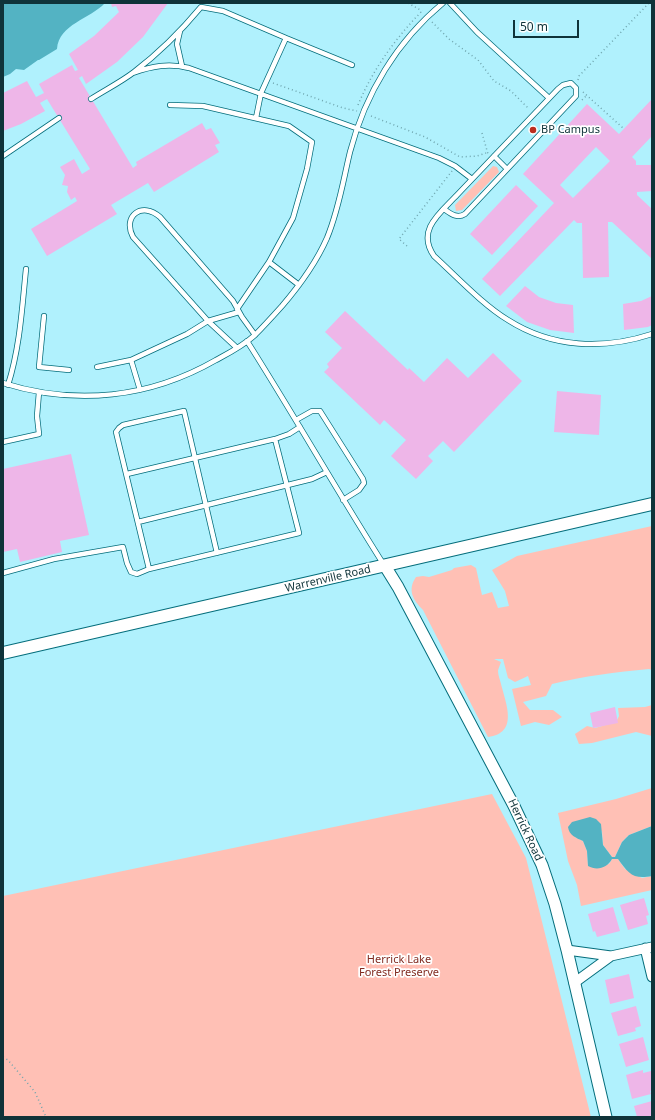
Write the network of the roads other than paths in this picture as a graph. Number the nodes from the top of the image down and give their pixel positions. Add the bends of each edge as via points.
1 (443, 3) edge
2 (450, 3) edge
3 (180, 31) junction
4 (286, 38) junction
5 (352, 65) dead end
6 (182, 66) junction
7 (133, 74) junction
8 (261, 93) junction
9 (549, 98) junction
10 (91, 99) dead end
11 (170, 105) dead end
12 (59, 118) dead end
13 (256, 118) junction
14 (358, 128) junction
15 (3, 156) edge
16 (494, 156) junction
17 (507, 169) junction
18 (472, 179) junction
19 (444, 209) junction
20 (269, 262) junction
21 (26, 269) dead end
22 (299, 285) junction
23 (238, 310) junction
24 (44, 316) dead end
25 (208, 321) junction
26 (652, 334) edge
27 (255, 335) junction
28 (247, 341) junction
29 (237, 348) junction
30 (131, 360) junction
31 (97, 367) dead end
32 (69, 370) dead end
33 (6, 384) edge
34 (140, 390) junction
35 (38, 392) junction
36 (296, 420) junction
37 (300, 427) junction
38 (275, 439) junction
39 (3, 442) edge
40 (194, 458) junction
41 (327, 472) junction
42 (126, 474) junction
43 (287, 485) junction
44 (343, 500) junction
45 (652, 504) edge
46 (206, 505) junction
47 (138, 522) junction
48 (218, 552) junction
49 (385, 566) junction
50 (149, 569) junction
51 (3, 573) edge
52 (3, 653) edge
53 (649, 948) edge
54 (567, 950) junction
55 (611, 956) junction
56 (652, 977) edge
57 (574, 983) junction
58 (606, 1117) edge

1 - 14 lane via 420,24 392,57 373,90
2 - 9 lane via 477,32
3 - 4 lane via 201,7 223,11
3 - 6 lane via 177,44
3 - 7 lane
4 - 5 lane
4 - 8 lane
6 - 7 lane via 159,65
6 - 8 lane
7 - 10 lane
8 - 13 lane
8 - 14 lane
9 - 16 lane
9 - 17 lane via 562,85 571,83 576,88 576,96
11 - 13 lane via 203,106
12 - 15 lane
13 - 20 lane via 289,126 312,142 293,218
14 - 18 lane via 439,158
14 - 22 lane via 327,239
16 - 17 lane
16 - 18 lane
17 - 19 lane via 462,216 454,216
18 - 19 lane
19 - 26 lane via 428,231 427,242 431,251 479,297 508,320 538,334 567,343 602,345
20 - 22 lane
20 - 23 lane
21 - 33 lane via 15,363
22 - 27 lane
23 - 25 lane
23 - 25 lane via 160,217 148,210 136,213 129,225 133,237
23 - 27 lane
24 - 32 lane via 39,368
25 - 29 lane
25 - 30 lane via 187,334
27 - 28 lane
28 - 29 lane
28 - 36 lane
29 - 34 lane via 181,378
30 - 31 lane
30 - 34 lane
33 - 35 lane
34 - 35 lane via 98,396
35 - 39 lane via 39,434
36 - 37 lane
36 - 44 lane via 312,411 320,411 363,479 364,483 359,490
37 - 38 lane
37 - 41 lane
38 - 40 lane
38 - 43 lane
40 - 42 lane
40 - 42 lane via 184,411 123,425 116,432
40 - 46 lane
41 - 43 lane via 312,479
41 - 44 lane
42 - 47 lane
43 - 46 lane
43 - 48 lane via 299,533
44 - 49 lane
45 - 49 main road, Warrenville Road
46 - 47 lane
46 - 48 lane
47 - 50 lane
48 - 50 lane
49 - 52 main road, Warrenville Road
49 - 54 street, Herrick Road via 530,839 546,877
50 - 51 lane via 137,574 131,572 123,547 54,559
53 - 55 street
53 - 56 street
54 - 55 street
54 - 57 street, Herrick Road
55 - 57 street
57 - 58 street, Herrick Road

